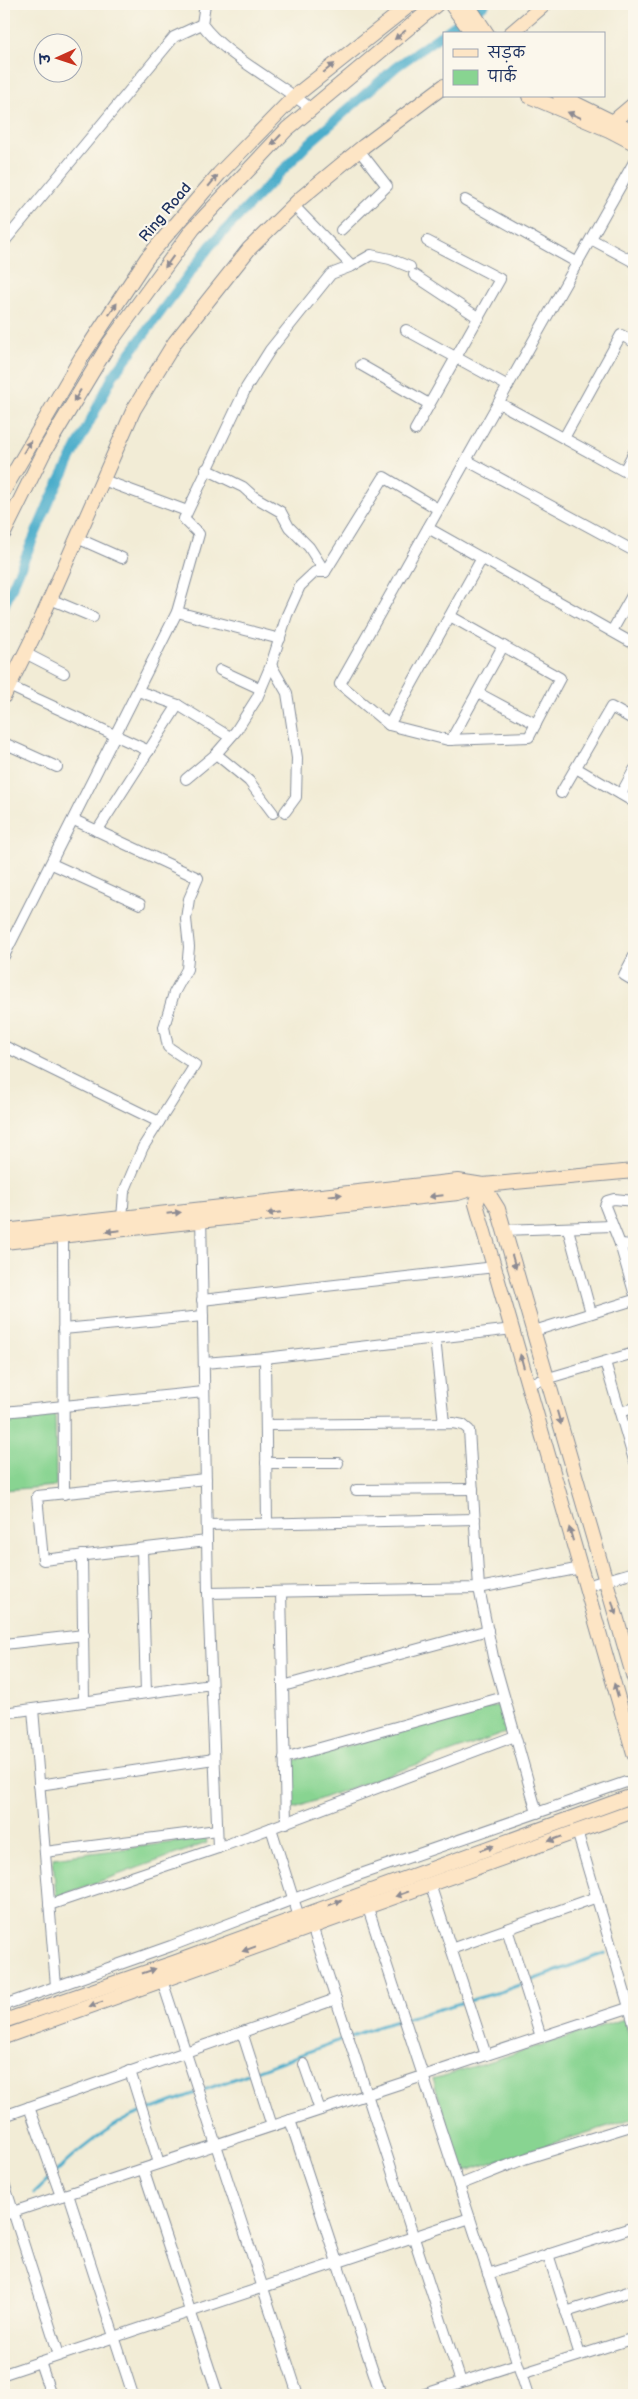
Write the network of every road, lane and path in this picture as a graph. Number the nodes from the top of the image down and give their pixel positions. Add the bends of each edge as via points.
1 (205, 4) edge
2 (411, 4) edge
3 (438, 4) edge
4 (545, 4) edge
5 (458, 6) edge
6 (202, 24) junction
7 (478, 31) edge
8 (512, 32) edge
9 (443, 87) edge
10 (295, 96) junction
11 (534, 98) edge
12 (563, 98) edge
13 (634, 104) edge
14 (310, 109) junction
15 (634, 117) edge
16 (614, 127) junction
17 (634, 132) edge
18 (634, 143) edge
19 (359, 150) junction
20 (634, 162) edge
21 (465, 200) dead end
22 (294, 206) junction
23 (341, 230) dead end
24 (591, 238) junction
25 (427, 241) dead end
26 (4, 242) edge
27 (634, 262) edge
28 (578, 263) junction
29 (352, 266) junction
30 (478, 318) junction
31 (406, 330) dead end
32 (634, 342) edge
33 (456, 358) junction
34 (361, 365) dead end
35 (508, 386) junction
36 (499, 403) junction
37 (429, 404) junction
38 (415, 430) dead end
39 (564, 438) junction
40 (634, 452) edge
41 (466, 460) junction
42 (206, 469) junction
43 (103, 480) junction
44 (4, 490) edge
45 (438, 510) junction
46 (187, 511) junction
47 (428, 528) junction
48 (4, 533) edge
49 (77, 538) junction
50 (634, 551) edge
51 (122, 558) dead end
52 (482, 558) junction
53 (324, 572) junction
54 (634, 592) edge
55 (50, 598) junction
56 (178, 612) junction
57 (450, 616) junction
58 (93, 617) dead end
59 (612, 631) junction
60 (280, 638) junction
61 (634, 644) edge
62 (503, 646) junction
63 (25, 653) junction
64 (271, 666) junction
65 (220, 670) dead end
66 (64, 673) dead end
67 (261, 689) junction
68 (6, 691) edge
69 (138, 691) junction
70 (478, 693) junction
71 (178, 705) junction
72 (634, 720) edge
73 (536, 724) junction
74 (389, 725) junction
75 (116, 736) junction
76 (230, 737) junction
77 (451, 740) junction
78 (4, 743) edge
79 (149, 751) junction
80 (216, 754) junction
81 (57, 767) dead end
82 (576, 768) junction
83 (634, 770) edge
84 (186, 779) dead end
85 (561, 793) dead end
86 (621, 794) junction
87 (4, 802) edge
88 (634, 802) edge
89 (285, 812) dead end
90 (4, 813) edge
91 (273, 813) dead end
92 (74, 820) junction
93 (97, 831) junction
94 (52, 864) junction
95 (140, 904) dead end
96 (4, 956) edge
97 (634, 956) edge
98 (634, 981) edge
99 (4, 1046) edge
100 (159, 1122) junction
101 (634, 1171) edge
102 (483, 1185) junction
103 (634, 1201) edge
104 (201, 1216) junction
105 (122, 1218) junction
106 (612, 1226) junction
107 (568, 1229) junction
108 (504, 1230) junction
109 (4, 1231) edge
110 (63, 1231) junction
111 (4, 1242) edge
112 (620, 1244) junction
113 (634, 1245) edge
114 (494, 1267) junction
115 (634, 1292) edge
116 (202, 1300) junction
117 (634, 1300) edge
118 (591, 1313) junction
119 (203, 1316) junction
120 (63, 1329) junction
121 (513, 1329) junction
122 (534, 1331) junction
123 (435, 1338) junction
124 (634, 1353) edge
125 (265, 1358) junction
126 (605, 1362) junction
127 (204, 1363) junction
128 (547, 1379) junction
129 (528, 1384) junction
130 (204, 1392) junction
131 (64, 1406) junction
132 (634, 1408) edge
133 (4, 1412) edge
134 (620, 1412) junction
135 (444, 1423) junction
136 (266, 1425) junction
137 (634, 1460) edge
138 (266, 1463) junction
139 (338, 1463) dead end
140 (206, 1479) junction
141 (473, 1489) junction
142 (356, 1490) dead end
143 (64, 1494) junction
144 (475, 1519) junction
145 (267, 1523) junction
146 (207, 1524) junction
147 (207, 1541) junction
148 (142, 1548) junction
149 (82, 1555) junction
150 (581, 1568) junction
151 (634, 1572) edge
152 (606, 1580) junction
153 (586, 1586) junction
154 (479, 1588) junction
155 (282, 1592) junction
156 (208, 1593) junction
157 (488, 1630) junction
158 (84, 1635) junction
159 (4, 1644) edge
160 (634, 1678) edge
161 (211, 1684) junction
162 (283, 1686) junction
163 (146, 1693) junction
164 (504, 1697) junction
165 (84, 1702) junction
166 (33, 1709) junction
167 (4, 1713) edge
168 (515, 1736) junction
169 (634, 1754) edge
170 (284, 1758) junction
171 (214, 1759) junction
172 (39, 1785) junction
173 (634, 1792) edge
174 (634, 1811) edge
175 (537, 1813) junction
176 (286, 1823) junction
177 (271, 1828) junction
178 (217, 1830) junction
179 (577, 1832) junction
180 (218, 1848) junction
181 (45, 1852) junction
182 (430, 1884) junction
183 (597, 1897) junction
184 (293, 1899) junction
185 (365, 1900) junction
186 (49, 1905) junction
187 (299, 1917) junction
188 (312, 1926) junction
189 (507, 1929) junction
190 (451, 1949) junction
191 (162, 1980) junction
192 (56, 1986) junction
193 (336, 1998) junction
194 (4, 2005) edge
195 (632, 2007) edge
196 (4, 2021) edge
197 (634, 2024) edge
198 (242, 2032) junction
199 (4, 2037) edge
200 (542, 2037) junction
201 (186, 2051) junction
202 (486, 2055) junction
203 (304, 2064) dead end
204 (130, 2071) junction
205 (423, 2076) junction
206 (367, 2094) junction
207 (30, 2107) junction
208 (320, 2110) junction
209 (4, 2116) edge
210 (290, 2120) junction
211 (634, 2125) edge
212 (272, 2126) junction
213 (217, 2144) junction
214 (159, 2163) junction
215 (143, 2169) junction
216 (4, 2183) edge
217 (458, 2185) junction
218 (64, 2195) junction
219 (8, 2213) edge
220 (470, 2218) junction
221 (634, 2227) edge
222 (413, 2237) junction
223 (548, 2254) junction
224 (337, 2263) junction
225 (488, 2274) junction
226 (264, 2287) junction
227 (634, 2290) edge
228 (190, 2312) junction
229 (566, 2312) junction
230 (114, 2337) junction
231 (634, 2338) edge
232 (60, 2355) junction
233 (580, 2355) junction
234 (40, 2362) junction
235 (519, 2369) junction
236 (4, 2374) edge
237 (461, 2382) junction
238 (52, 2395) edge
239 (134, 2395) edge
240 (218, 2395) edge
241 (298, 2395) edge
242 (381, 2395) edge
243 (422, 2395) edge
244 (528, 2395) edge

1 - 6 street
10 -> 2 street, Ring Road
3 -> 14 street
4 - 8 street
5 - 7 street
6 - 10 street via 212,38
6 - 26 street via 174,37
9 - 19 street
10 - 14 street
44 -> 10 street, Ring Road via 81,358 147,258 219,174
16 -> 11 street
12 - 16 street
13 - 16 street
14 -> 48 street via 287,129 193,229 109,344 44,452
15 - 16 street
16 - 17 street
16 - 18 street
19 - 22 street
19 - 23 street via 387,186
20 - 24 street
21 - 28 street
22 - 29 street
22 - 43 street via 249,249 175,342 134,410
24 - 27 street
24 - 28 street
25 - 30 street via 500,280
28 - 35 street
29 - 30 street via 371,255 390,260 412,271
29 - 42 street via 331,274 270,350 246,388
30 - 33 street
31 - 33 street
32 - 39 street via 621,335
33 - 35 street
33 - 37 street
34 - 37 street
35 - 36 street
36 - 39 street
36 - 41 street
37 - 38 street
39 - 40 street via 624,471
41 - 45 street
41 - 50 street
42 - 46 street
42 - 53 street via 243,487 281,512
43 - 46 street
43 - 49 street
45 - 47 street
45 - 53 street via 384,477
46 - 56 street via 184,519 199,534
47 - 52 street
47 - 74 street via 340,684
49 - 51 street
49 - 55 street
52 - 57 street
52 - 59 street
53 - 60 street via 315,572 300,586
54 - 59 street
55 - 58 street
55 - 63 street
56 - 60 street
56 - 69 street
57 - 62 street
57 - 74 street
59 - 61 street
60 - 64 street
62 - 70 street
62 - 73 street via 560,678
63 - 66 street
63 - 68 street
64 - 67 street
64 - 89 street via 287,694 297,758 296,797
65 - 67 street
67 - 76 street
68 - 75 street
69 - 71 street
69 - 75 street
70 - 73 street
70 - 77 street
71 - 76 street
71 - 79 street
72 - 82 street via 611,707
73 - 77 street via 529,736
74 - 77 street
75 - 79 street
75 - 92 street
76 - 80 street
78 - 81 street
79 - 93 street
80 - 84 street
80 - 91 street via 249,781
82 - 85 street
82 - 86 street
83 - 86 street
86 - 88 street
87 - 90 street
92 - 93 street
92 - 94 street
93 - 100 street via 198,878 189,899 186,919 187,969 174,993 164,1026 168,1047 195,1065
94 - 95 street
94 - 96 street
97 - 98 street via 624,975
99 - 100 street
100 - 105 street via 143,1147 124,1192
101 - 102 street
102 - 104 street via 458,1193
102 - 108 street via 498,1209
102 - 114 street via 476,1204
103 - 106 street via 607,1201 605,1206
105 -> 104 street
104 -> 110 street
104 - 116 street
105 - 110 street
106 - 107 street
106 - 112 street
107 - 108 street
107 - 118 street
108 -> 122 street
109 - 110 street
110 - 111 street
110 - 120 street
112 - 113 street
112 - 115 street
114 - 116 street
114 - 121 street
116 - 119 street
117 - 118 street
118 - 122 street
119 - 120 street
119 - 127 street
120 - 131 street
121 - 123 street
129 -> 121 street
122 - 128 street
123 - 125 street
123 - 135 street
124 - 126 street
125 - 127 street
125 - 136 street
126 - 128 street
126 - 134 street
127 - 130 street
128 - 129 street
128 -> 152 street
150 -> 129 street
130 - 131 street
130 - 140 street
131 - 133 street
131 - 143 street
132 - 134 street
134 - 137 street
135 - 136 street
135 - 141 street via 463,1425 469,1430
136 - 138 street
138 - 139 street
138 - 145 street
140 - 143 street
140 - 146 street
141 - 142 street
141 - 144 street
143 - 149 street via 37,1496 43,1560
144 - 145 street
144 - 154 street
145 - 146 street
146 - 147 street
147 - 148 street
147 - 156 street
148 - 149 street
148 - 163 street
149 - 158 street
150 - 153 street
150 - 154 street
151 - 152 street
152 - 153 street
152 -> 160 street
169 -> 153 street
154 - 155 street
154 - 157 street
155 - 156 street
155 - 162 street
156 - 161 street
157 - 162 street
157 - 164 street
158 - 159 street
158 - 165 street
161 - 163 street
161 - 171 street
162 - 170 street
163 - 165 street
164 - 168 street
164 - 170 street
165 - 166 street
166 - 167 street
166 - 172 street
168 - 175 street
168 - 176 street
170 - 176 street
171 - 172 street
171 - 178 street
172 - 181 street
173 - 175 street via 626,1782
185 -> 173 street
174 - 179 street
175 - 184 street
176 - 177 street
177 - 180 street
177 - 184 street
178 - 180 street
178 - 181 street
179 -> 182 street
179 - 183 street
180 - 186 street
181 - 186 street
182 -> 185 street
182 - 190 street
183 - 189 street
183 - 195 street
184 - 187 street
184 - 192 street
187 -> 185 street
185 - 188 street
185 - 205 street
186 - 192 street
187 - 188 street
196 -> 187 street
188 -> 191 street
188 - 193 street
189 - 190 street
189 - 200 street
190 - 202 street
191 -> 199 street
191 - 201 street
192 - 194 street
193 - 198 street
193 - 206 street
195 - 197 street
195 - 200 street
198 - 201 street
198 - 212 street
200 - 202 street
201 - 204 street
201 - 213 street
202 - 205 street
203 - 208 street
204 - 207 street
204 - 214 street
205 - 206 street
205 - 217 street
206 - 208 street
206 - 222 street
207 - 209 street
207 - 218 street via 56,2182
208 - 210 street
210 - 212 street
210 - 224 street
211 - 217 street via 524,2159
212 - 213 street
213 - 214 street
213 - 226 street
214 - 215 street
215 - 218 street
215 - 228 street
216 - 219 street
217 - 220 street
218 - 219 street
218 - 230 street
219 - 232 street
220 - 222 street
220 - 225 street
221 - 223 street
222 - 224 street
222 - 237 street
223 - 225 street
223 - 229 street
224 - 226 street
224 - 242 street
225 - 235 street
226 - 228 street
226 - 241 street
227 - 229 street
228 - 230 street
228 - 240 street
229 - 233 street
230 - 232 street
230 - 239 street
231 - 233 street
232 - 234 street
233 - 235 street
234 - 236 street
234 - 238 street
235 - 237 street
235 - 244 street
237 - 243 street

